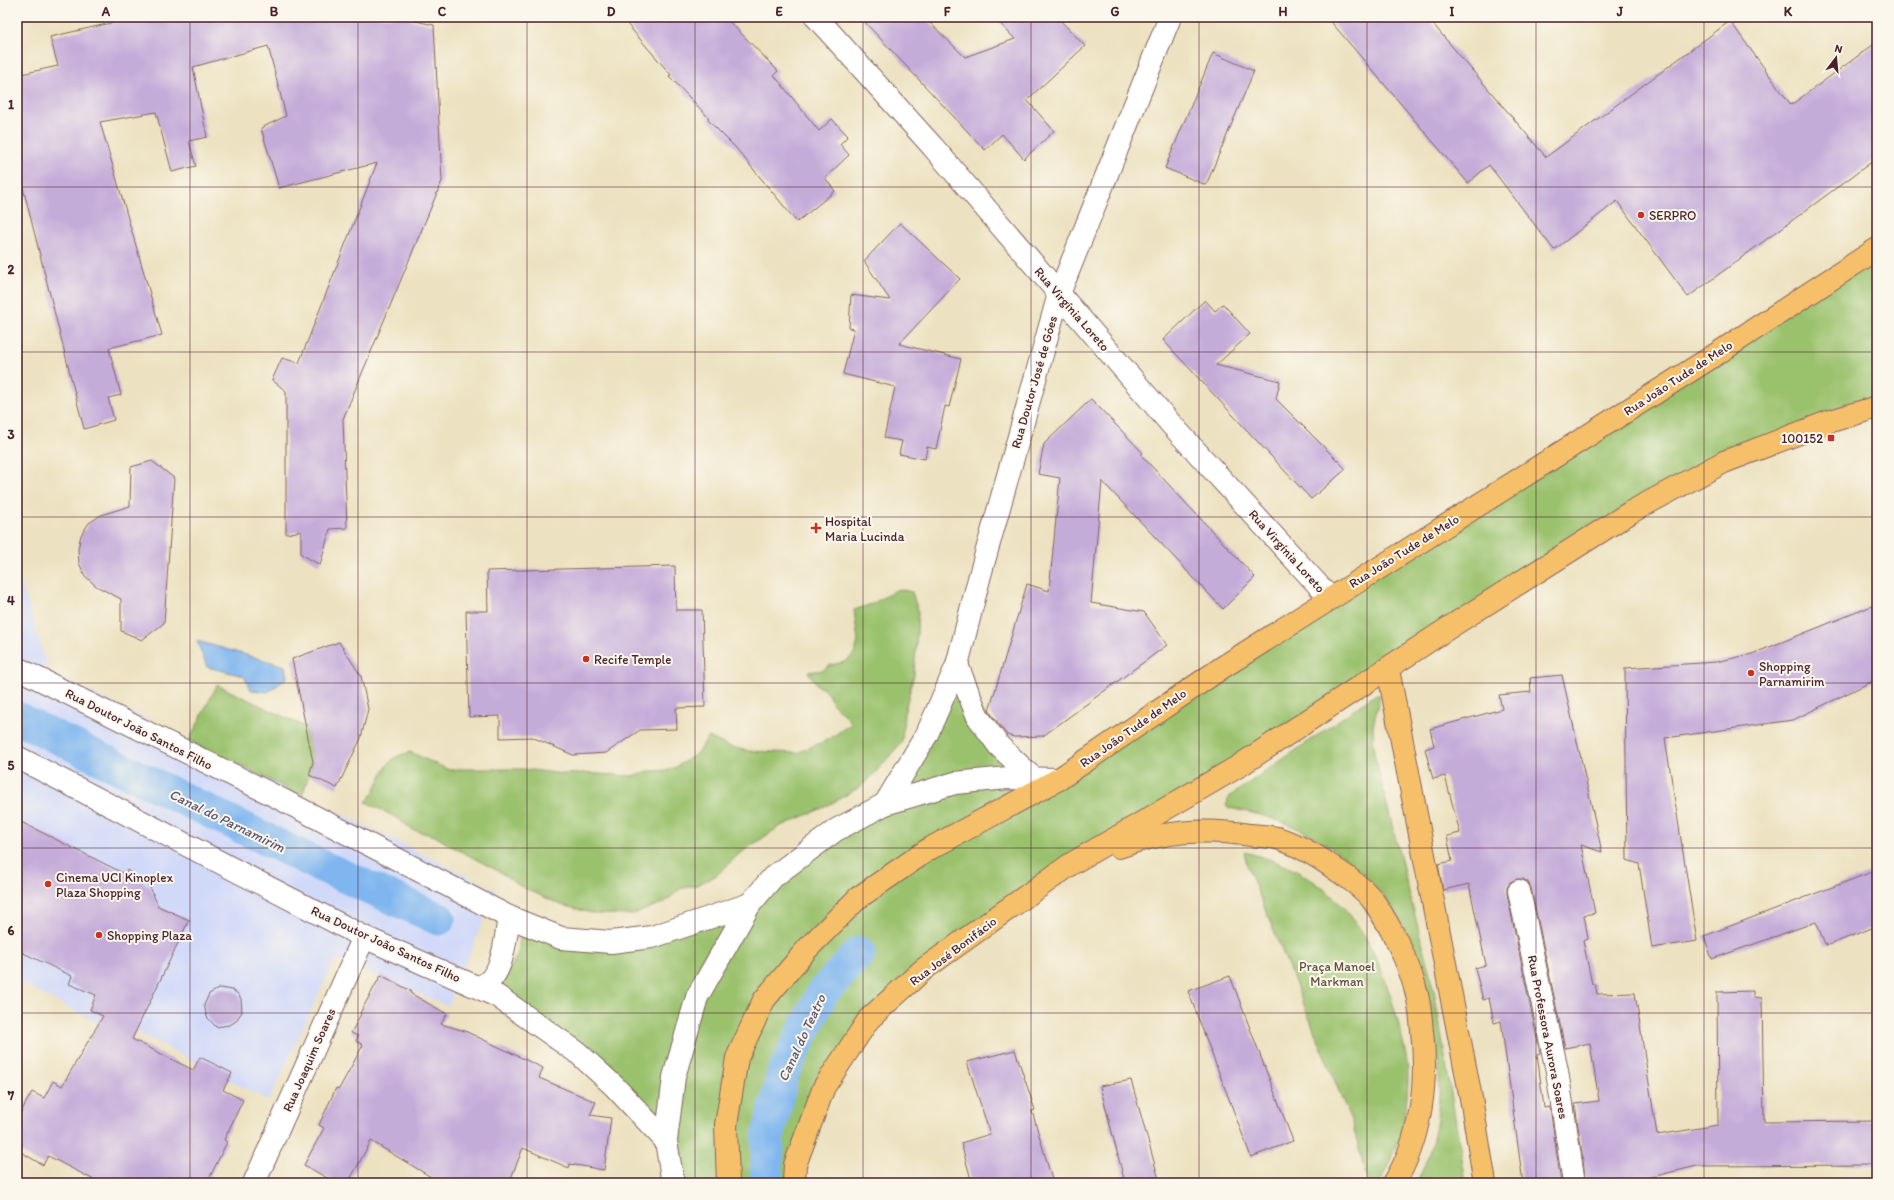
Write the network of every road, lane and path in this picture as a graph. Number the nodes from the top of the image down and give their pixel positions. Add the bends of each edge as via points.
1 (816, 17) edge
2 (1170, 17) edge
3 (1877, 249) edge
4 (1059, 294) junction
5 (1082, 320) junction
6 (1050, 325) junction
7 (1877, 407) edge
8 (1330, 598) junction
9 (957, 665) junction
10 (17, 668) edge
11 (1388, 669) junction
12 (17, 757) edge
13 (1034, 779) junction
14 (1059, 779) junction
15 (885, 804) junction
16 (1071, 864) junction
17 (1519, 891) dead end
18 (750, 904) junction
19 (509, 917) junction
20 (364, 937) junction
21 (479, 987) junction
22 (666, 1142) junction
23 (254, 1183) edge
24 (673, 1183) edge
25 (728, 1183) edge
26 (794, 1183) edge
27 (1394, 1183) edge
28 (1485, 1183) edge
29 (1574, 1183) edge

1 - 4 street, Rua Virgínia Loreto via 933,147
2 - 4 street, Rua Doutor José de Góes
3 - 8 main road, Rua João Tude de Melo via 1715,355
4 - 5 street, Rua Virgínia Loreto
4 - 6 street, Rua Doutor José de Góes
5 - 6 street via 1067,318
5 - 8 street, Rua Virgínia Loreto via 1171,424
6 - 9 street, Rua Doutor José de Góes
7 - 11 main road via 1828,422 1724,462 1638,508
8 - 14 main road, Rua João Tude de Melo via 1223,667
9 - 13 street via 978,717 999,746
9 - 15 street, Rua Doutor José de Góes via 927,734
10 - 19 street, Rua Doutor João Santos Filho via 273,795
11 - 16 main road via 1239,766
11 - 28 main road via 1471,1098
12 - 20 street, Rua Doutor João Santos Filho
13 - 14 street
13 - 15 street via 1008,778 955,783
14 - 25 main road, Rua João Tude de Melo via 929,849 858,898 807,949 764,1000 737,1058 726,1125
15 - 18 street via 836,830 773,877
16 - 26 main road, Rua José Bonifácio via 924,969 869,1019 824,1087 795,1165
16 - 27 main road via 1144,838 1191,830 1237,833 1276,838 1315,855 1347,877 1374,901 1398,942 1417,995 1424,1049 1423,1093 1416,1133
17 - 29 street, Rua Professora Aurora Soares via 1557,1071
18 - 19 street, Rua Doutor João Santos Filho via 652,937 610,942 562,938
18 - 22 street via 697,997 674,1077
19 - 21 street via 503,954 496,972
20 - 21 street, Rua Doutor João Santos Filho
20 - 23 street, Rua Joaquim Soares
21 - 22 street, Rua Doutor João Santos Filho via 497,996 578,1053 614,1086
22 - 24 street

